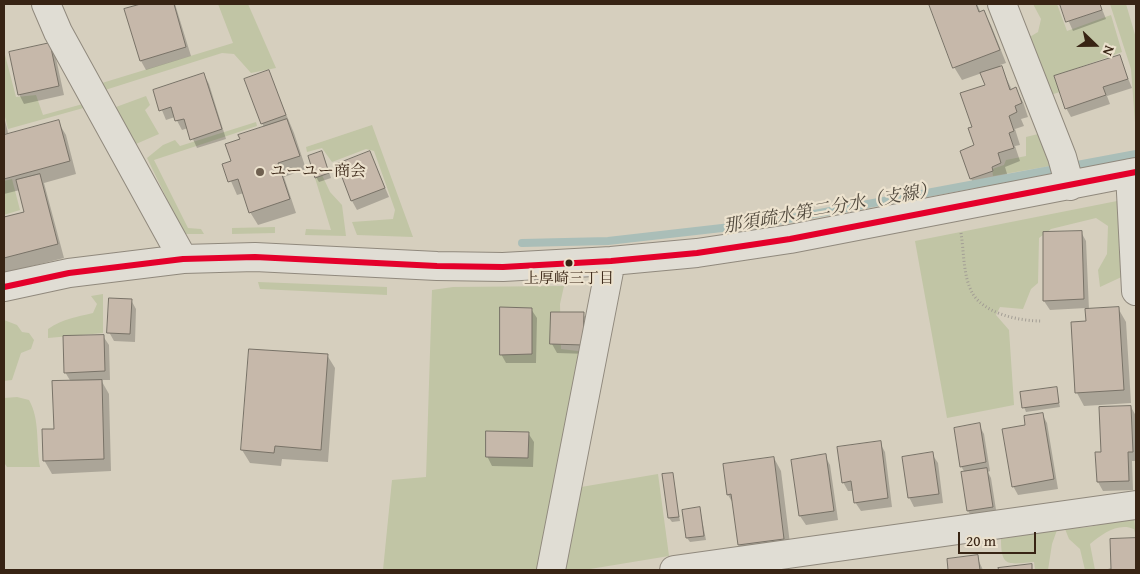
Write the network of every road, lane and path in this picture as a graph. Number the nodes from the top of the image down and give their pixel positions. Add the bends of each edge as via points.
1 (46, 4) edge
2 (1002, 4) edge
3 (1133, 173) edge
4 (1070, 186) junction
5 (958, 207) junction
6 (184, 259) junction
7 (611, 261) junction
8 (4, 287) edge
9 (1136, 291) edge
10 (1041, 321) dead end
11 (1136, 505) edge
12 (551, 570) edge
13 (674, 570) edge

1 - 6 street via 58,32
2 - 4 street via 1062,157
3 - 4 street
3 - 9 street
4 - 5 street
5 - 7 street via 790,239 697,253
5 - 10 path via 968,283 973,295 983,305 1004,315
6 - 7 street via 255,257 503,267
6 - 8 street via 102,268
7 - 12 street
11 - 13 street

